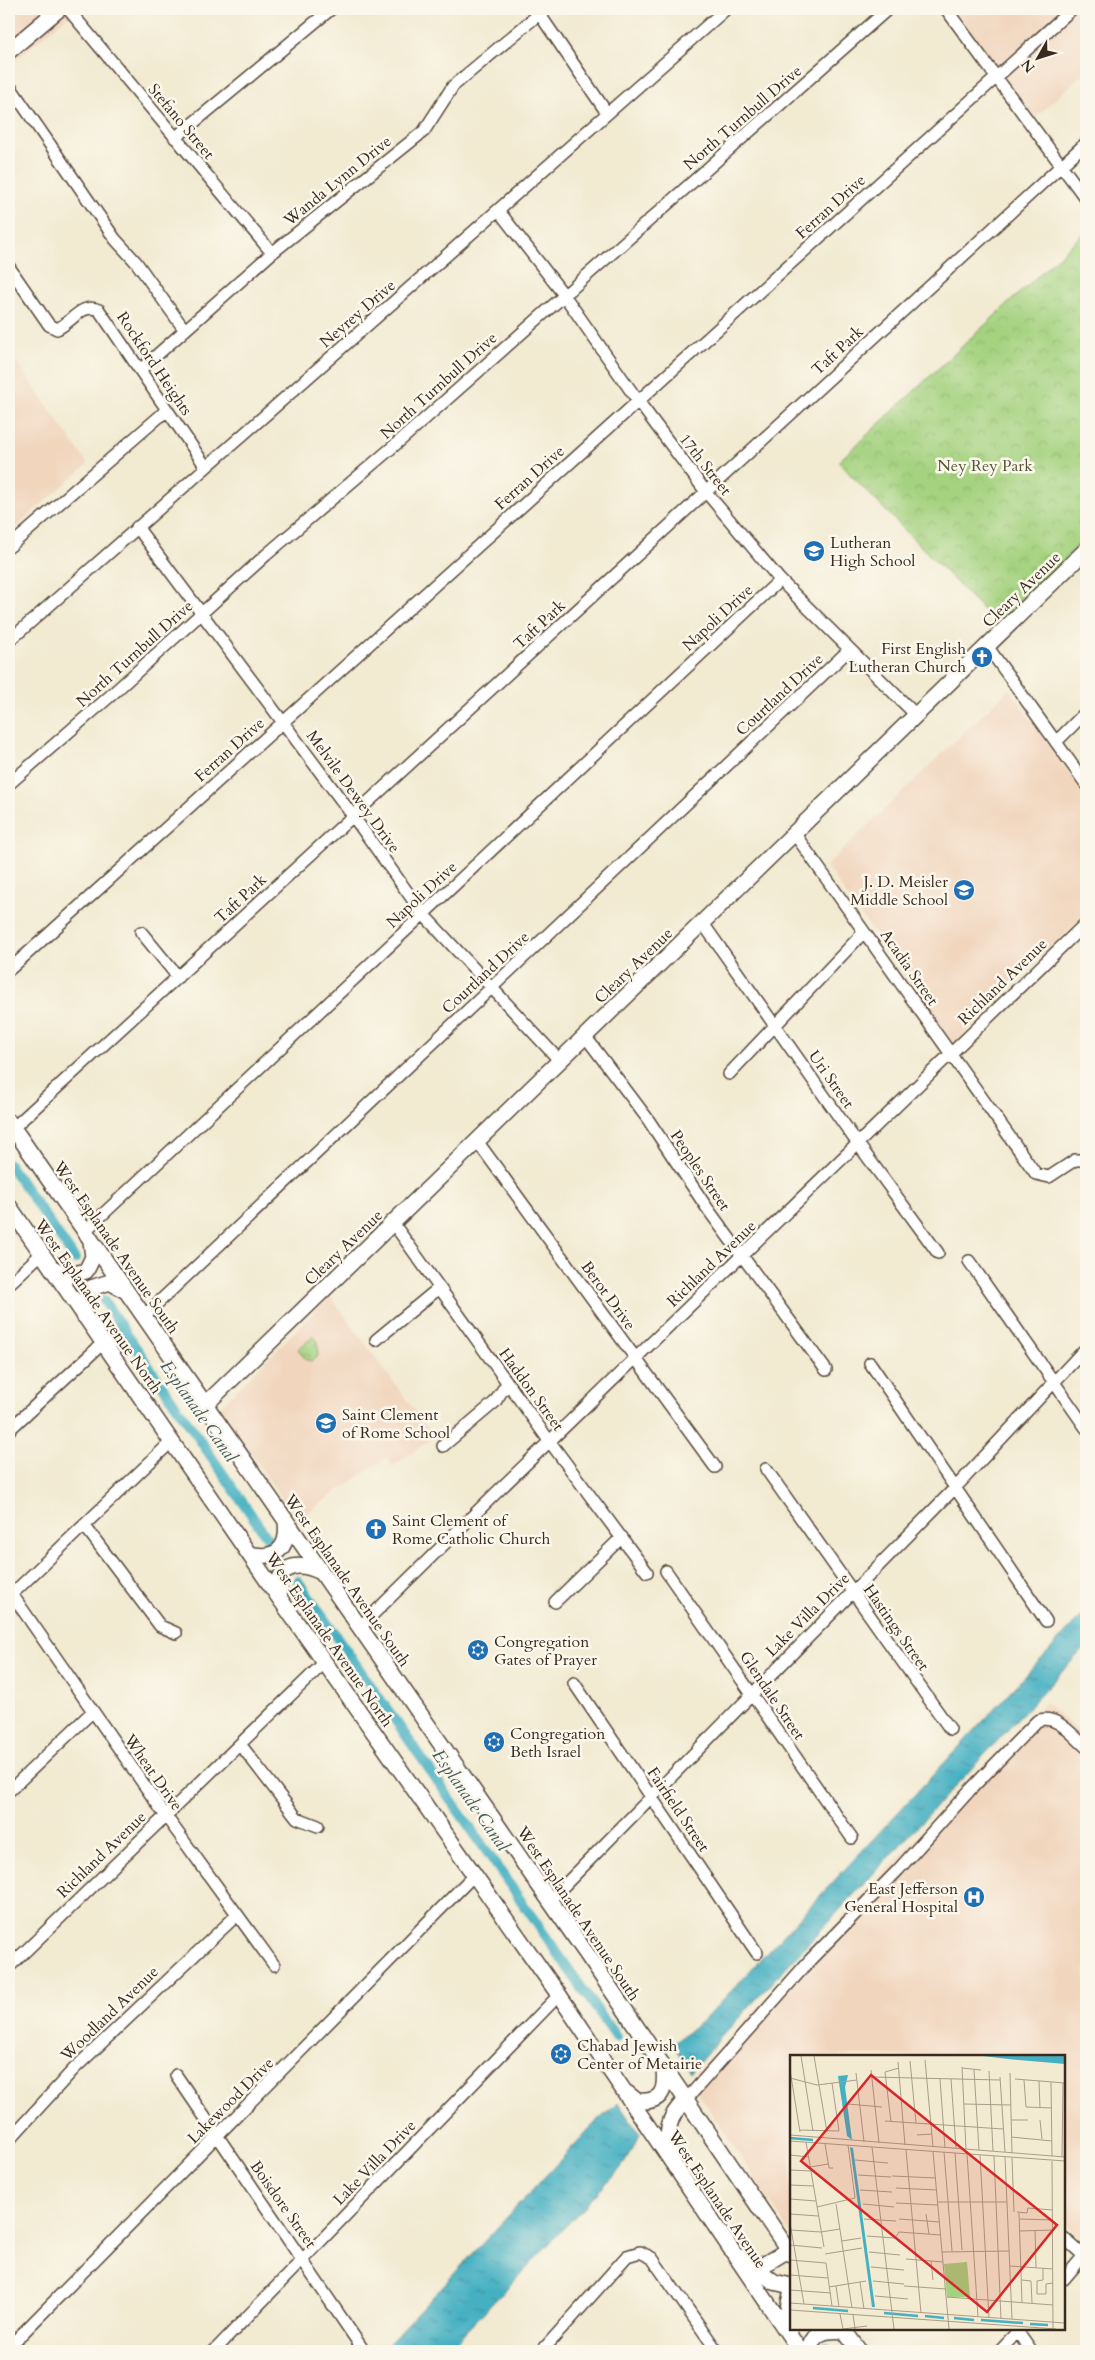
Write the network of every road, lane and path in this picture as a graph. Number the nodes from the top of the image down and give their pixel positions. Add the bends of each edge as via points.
1 (59, 9) edge
2 (68, 9) edge
3 (331, 9) edge
4 (726, 9) edge
5 (888, 9) edge
6 (946, 9) edge
7 (1072, 9) edge
8 (540, 10) edge
9 (9, 51) edge
10 (996, 77) junction
11 (9, 86) edge
12 (607, 113) junction
13 (175, 138) junction
14 (1086, 143) edge
15 (1061, 166) junction
16 (1086, 199) edge
17 (498, 210) junction
18 (272, 253) junction
19 (9, 267) edge
20 (564, 295) junction
21 (184, 329) junction
22 (140, 370) junction
23 (638, 401) junction
24 (167, 410) junction
25 (206, 467) junction
26 (706, 492) junction
27 (137, 527) junction
28 (9, 547) edge
29 (1086, 550) edge
30 (780, 580) junction
31 (202, 614) junction
32 (9, 641) edge
33 (987, 646) junction
34 (849, 650) junction
35 (1086, 712) edge
36 (916, 715) junction
37 (283, 722) junction
38 (1056, 742) junction
39 (9, 784) edge
40 (1086, 784) edge
41 (353, 816) junction
42 (794, 833) junction
43 (423, 914) junction
44 (702, 922) junction
45 (1086, 923) edge
46 (141, 932) dead end
47 (864, 932) junction
48 (9, 970) edge
49 (178, 977) junction
50 (491, 989) junction
51 (775, 1026) junction
52 (585, 1036) junction
53 (951, 1053) junction
54 (560, 1061) junction
55 (729, 1074) dead end
56 (11, 1125) edge
57 (477, 1141) junction
58 (858, 1144) junction
59 (1086, 1160) edge
60 (9, 1206) edge
61 (393, 1223) junction
62 (88, 1237) junction
63 (938, 1253) dead end
64 (41, 1254) junction
65 (742, 1256) junction
66 (969, 1261) dead end
67 (50, 1266) junction
68 (9, 1284) edge
69 (439, 1288) junction
70 (126, 1291) junction
71 (84, 1316) junction
72 (143, 1317) junction
73 (376, 1340) dead end
74 (103, 1343) junction
75 (1086, 1348) edge
76 (636, 1359) junction
77 (870, 1363) dead end
78 (826, 1370) dead end
79 (507, 1382) junction
80 (1054, 1382) junction
81 (205, 1405) junction
82 (1086, 1428) edge
83 (9, 1430) edge
84 (171, 1442) junction
85 (550, 1442) junction
86 (443, 1446) dead end
87 (715, 1467) dead end
88 (766, 1469) dead end
89 (956, 1488) junction
90 (286, 1522) junction
91 (84, 1525) junction
92 (622, 1537) junction
93 (250, 1554) junction
94 (666, 1571) dead end
95 (321, 1572) junction
96 (647, 1572) dead end
97 (852, 1591) junction
98 (10, 1593) edge
99 (280, 1600) junction
100 (555, 1602) dead end
101 (1046, 1621) dead end
102 (360, 1627) junction
103 (176, 1633) dead end
104 (325, 1662) junction
105 (574, 1683) dead end
106 (752, 1692) junction
107 (92, 1712) junction
108 (950, 1729) dead end
109 (240, 1744) junction
110 (1086, 1747) edge
111 (9, 1791) edge
112 (652, 1798) junction
113 (165, 1815) junction
114 (318, 1826) dead end
115 (852, 1838) dead end
116 (473, 1876) junction
117 (550, 1900) junction
118 (237, 1915) junction
119 (757, 1953) dead end
120 (274, 1965) dead end
121 (9, 1967) edge
122 (559, 1995) junction
123 (661, 2064) junction
124 (176, 2075) dead end
125 (624, 2090) junction
126 (685, 2101) junction
127 (217, 2136) junction
128 (9, 2140) edge
129 (673, 2165) junction
130 (1065, 2239) edge
131 (728, 2245) junction
132 (790, 2252) edge
133 (1085, 2255) edge
134 (302, 2259) junction
135 (753, 2267) junction
136 (1065, 2278) edge
137 (790, 2286) edge
138 (790, 2297) edge
139 (790, 2328) edge
140 (791, 2330) edge
141 (844, 2330) edge
142 (1018, 2330) edge
143 (11, 2340) edge
144 (795, 2345) edge
145 (712, 2349) edge
146 (214, 2351) edge
147 (364, 2351) edge
148 (542, 2351) edge
149 (808, 2351) edge
150 (858, 2351) edge
151 (999, 2351) edge
152 (1031, 2351) edge

1 - 9 main road
2 - 13 street, Stefano Street
3 - 13 street
4 - 12 street, Neyrey Drive
5 - 20 street, North Turnbull Drive
6 - 10 street
7 - 10 street, Ferran Drive
8 - 12 street
8 - 18 street, Wanda Lynn Drive via 453,86 424,131
10 - 15 street
10 - 23 street, Ferran Drive
11 - 21 street via 114,239 136,262
12 - 17 street, Neyrey Drive
13 - 18 street, Stefano Street
14 - 15 street, Taft Park
15 - 16 street
15 - 26 street, Taft Park
17 - 20 street, 17th Street
17 - 25 street, Neyrey Drive
18 - 21 street, Wanda Lynn Drive
19 - 22 street, Rockford Heights via 49,326 57,329 64,326 84,308 92,306 99,310
20 - 23 street, 17th Street
20 - 31 street, North Turnbull Drive
21 - 22 street, Wanda Lynn Drive
22 - 24 street, Rockford Heights
23 - 26 street, 17th Street
23 - 37 street, Ferran Drive
24 - 25 street, Rockford Heights
24 - 28 street
25 - 27 street, Neyrey Drive
26 - 30 street, 17th Street
26 - 41 street, Taft Park
27 - 31 street, Melvile Dewey Drive
27 - 32 street, Neyrey Drive
29 - 33 main road, Cleary Avenue
30 - 34 street, 17th Street
30 - 43 street, Napoli Drive
31 - 37 street, Melvile Dewey Drive
31 - 39 street, North Turnbull Drive
33 - 36 main road, Cleary Avenue
33 - 38 street
34 - 36 street, 17th Street
34 - 50 street, Courtland Drive
35 - 38 street
36 - 42 main road, Cleary Avenue
37 - 41 street, Melvile Dewey Drive
37 - 48 street, Ferran Drive
38 - 40 street
41 - 43 street, Melvile Dewey Drive
41 - 49 street, Taft Park
42 - 44 main road, Cleary Avenue
42 - 47 street, Acadia Street
43 - 50 street, Melvile Dewey Drive
43 - 62 street, Napoli Drive
44 - 51 street, Uri Street
44 - 52 main road, Cleary Avenue
45 - 53 street, Richland Avenue
46 - 49 street
47 - 51 street
47 - 53 street, Acadia Street
49 - 56 street, Taft Park
50 - 54 street, Melvile Dewey Drive
50 - 72 street, Courtland Drive
51 - 55 street
51 - 58 street, Uri Street
52 - 54 main road, Cleary Avenue
52 - 65 street, Peoples Street via 647,1118
53 - 58 street, Richland Avenue
53 - 59 street, Acadia Street via 1036,1174 1049,1177 1075,1160
54 - 57 main road, Cleary Avenue
56 - 62 main road, West Esplanade Avenue South
57 - 61 main road, Cleary Avenue
57 - 76 street, Berot Drive
58 - 63 street, Uri Street
58 - 65 street, Richland Avenue
60 - 64 main road, West Esplanade Avenue North
61 - 69 street, Haddon Street
61 - 81 main road, Cleary Avenue
62 - 67 main road via 93,1257 86,1271 67,1276
62 - 70 main road, West Esplanade Avenue South
64 - 67 main road, West Esplanade Avenue North
64 - 68 street
65 - 76 street, Richland Avenue
65 - 78 street, Peoples Street
66 - 80 street
67 - 71 main road, West Esplanade Avenue North
69 - 73 street
69 - 79 street, Haddon Street
70 - 71 main road via 110,1282 91,1288 84,1302
70 - 72 main road, West Esplanade Avenue South
71 - 74 main road, West Esplanade Avenue North
72 - 81 main road, West Esplanade Avenue South
74 - 83 street
74 - 84 main road, West Esplanade Avenue North
75 - 80 street, Lake Villa Drive
76 - 85 street, Richland Avenue
76 - 87 street, Berot Drive
77 - 89 street
79 - 85 street, Haddon Street
79 - 86 street via 495,1402
80 - 82 street
80 - 89 street, Lake Villa Drive
81 - 90 main road, West Esplanade Avenue South
84 - 91 street
84 - 93 main road, West Esplanade Avenue North
85 - 92 street, Haddon Street
85 - 102 street, Richland Avenue
88 - 97 street, Hastings Street
89 - 97 street, Lake Villa Drive
89 - 101 street
90 - 93 main road via 285,1543 277,1552 262,1557
90 - 95 main road, West Esplanade Avenue South
91 - 98 street
91 - 103 street via 160,1626
92 - 96 street, Haddon Street
92 - 100 street
93 - 99 main road, West Esplanade Avenue North
94 - 106 street, Glendale Street
95 - 99 main road via 300,1565 292,1566 280,1578
95 - 102 main road, West Esplanade Avenue South
97 - 106 street, Lake Villa Drive
97 - 108 street, Hastings Street
98 - 107 street, Wheat Drive
99 - 104 main road, West Esplanade Avenue North
102 - 117 main road, West Esplanade Avenue South
104 - 109 street, Richland Avenue
104 - 116 main road, West Esplanade Avenue North
105 - 112 street, Fairfield Street
106 - 112 street, Lake Villa Drive
106 - 115 street, Glendale Street
107 - 111 street
107 - 113 street, Wheat Drive
109 - 113 street, Richland Avenue
109 - 114 street via 297,1818
110 - 126 street via 1054,1719 1045,1717 1037,1721 810,1960
112 - 117 street, Lake Villa Drive
112 - 119 street, Fairfield Street
113 - 118 street, Wheat Drive
113 - 121 street, Richland Avenue
116 - 122 main road, West Esplanade Avenue North
116 - 127 street, Lakewood Drive
117 - 123 main road, West Esplanade Avenue South
118 - 120 street, Wheat Drive
118 - 128 street, Woodland Avenue via 74,2069
122 - 125 main road, West Esplanade Avenue North
122 - 134 street, Lake Villa Drive
123 - 125 main road via 666,2084 664,2091 652,2100 637,2101
123 - 126 main road, West Esplanade Avenue
124 - 127 street, Boisdore Street
125 - 129 main road, West Esplanade Avenue
126 - 129 main road via 675,2110 667,2130
126 - 132 main road, West Esplanade Avenue
127 - 134 street, Boisdore Street
127 - 143 street, Lakewood Drive
129 - 131 main road, West Esplanade Avenue
130 - 133 street
131 - 135 main road
131 - 144 main road, West Esplanade Avenue
132 - 135 main road
133 - 136 street
134 - 146 street, Lake Villa Drive
134 - 147 street, Boisdore Street
135 - 137 main road via 774,2282
138 - 139 main road
140 - 144 main road
141 - 149 main road via 820,2333
141 - 150 main road
142 - 151 street
142 - 152 street
145 - 148 street via 652,2258 635,2252 627,2256

